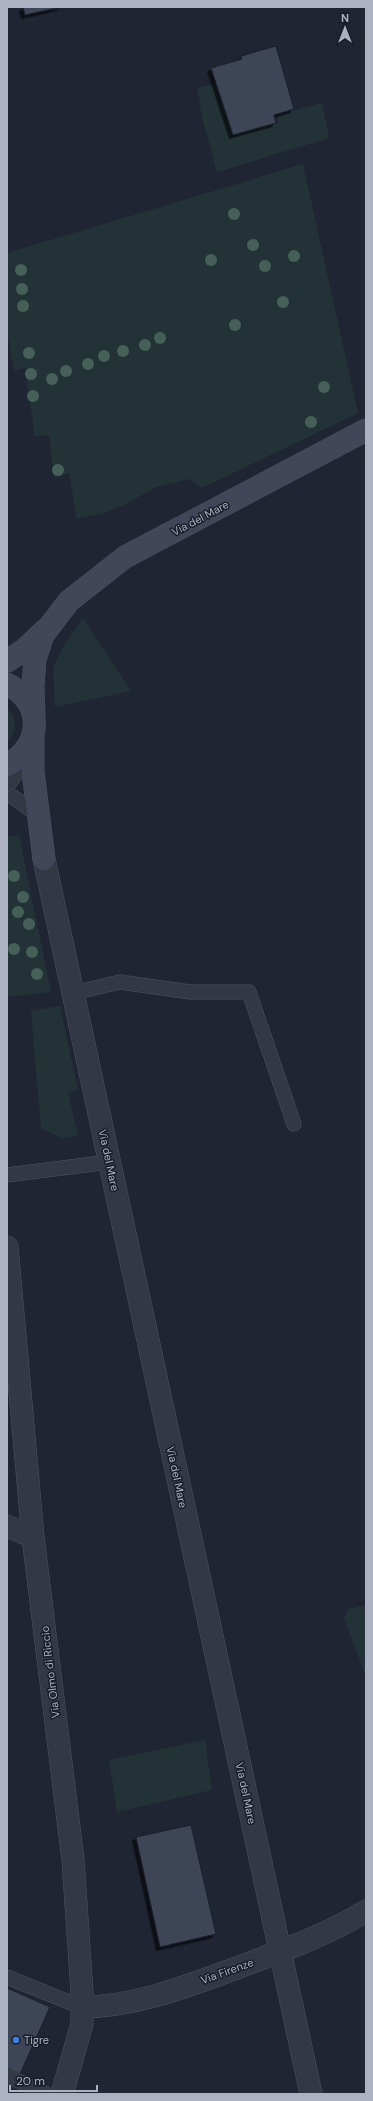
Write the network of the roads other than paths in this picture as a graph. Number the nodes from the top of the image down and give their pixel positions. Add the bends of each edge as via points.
1 (366, 430) edge
2 (49, 626) junction
3 (7, 661) edge
4 (10, 684) edge
5 (31, 735) junction
6 (7, 765) edge
7 (10, 788) edge
8 (38, 811) junction
9 (73, 993) junction
10 (294, 1124) dead end
11 (109, 1162) junction
12 (7, 1175) edge
13 (7, 1248) edge
14 (7, 1526) edge
15 (33, 1537) junction
16 (366, 1911) edge
17 (280, 1953) junction
18 (7, 1977) edge
19 (81, 2007) junction
20 (7, 2076) edge
21 (47, 2094) edge
22 (62, 2094) edge
23 (311, 2094) edge

1 - 2 street, Via del Mare via 126,557 69,601
2 - 3 street via 24,650
2 - 5 street via 43,635 35,659
4 - 5 street via 31,708
5 - 6 street via 17,760
5 - 7 street
5 - 8 street
7 - 8 lane via 30,809
8 - 9 street, Via del Mare via 44,859
9 - 10 lane via 120,982 190,992 249,992
9 - 11 street, Via del Mare
11 - 12 lane
11 - 17 street, Via del Mare
13 - 15 street, Via Olmo di Riccio
14 - 15 street
15 - 19 street, Via Olmo di Riccio via 73,1860
16 - 17 street, Via Firenze
17 - 19 street, Via Firenze via 172,1991 106,2007
17 - 23 street, Via del Mare
18 - 19 lane
19 - 22 street, Via Olmo di Riccio via 82,2024
20 - 21 lane

